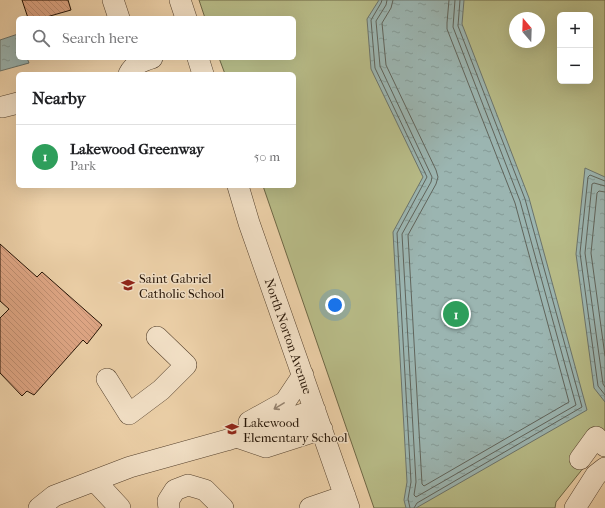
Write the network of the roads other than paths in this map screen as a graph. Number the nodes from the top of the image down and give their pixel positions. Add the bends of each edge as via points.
1 (113, 0) edge
2 (180, 0) edge
3 (117, 16) edge
4 (185, 16) edge
5 (199, 60) edge
6 (202, 72) edge
7 (239, 188) edge
8 (157, 337) dead end
9 (303, 375) junction
10 (107, 379) dead end
11 (318, 420) junction
12 (237, 437) junction
13 (605, 446) edge
14 (580, 460) dead end
15 (605, 468) edge
16 (94, 481) junction
17 (347, 502) edge
18 (39, 508) edge
19 (120, 508) edge
20 (169, 508) edge
21 (223, 508) edge
22 (310, 508) edge
23 (575, 508) edge

1 - 3 street
2 - 4 street
5 - 6 street
7 - 9 street, North Norton Avenue
8 - 10 street via 186,365 161,390 129,414
9 - 11 street, North Norton Avenue
9 -> 12 street via 285,402 243,425
11 - 12 street via 266,447
11 - 17 street, North Norton Avenue
12 - 16 street via 130,467
13 - 14 street via 596,437
15 - 23 street via 596,475
16 - 18 street via 54,496
16 - 19 street
17 - 22 street
20 - 21 street via 168,501 175,490 188,485 205,490

